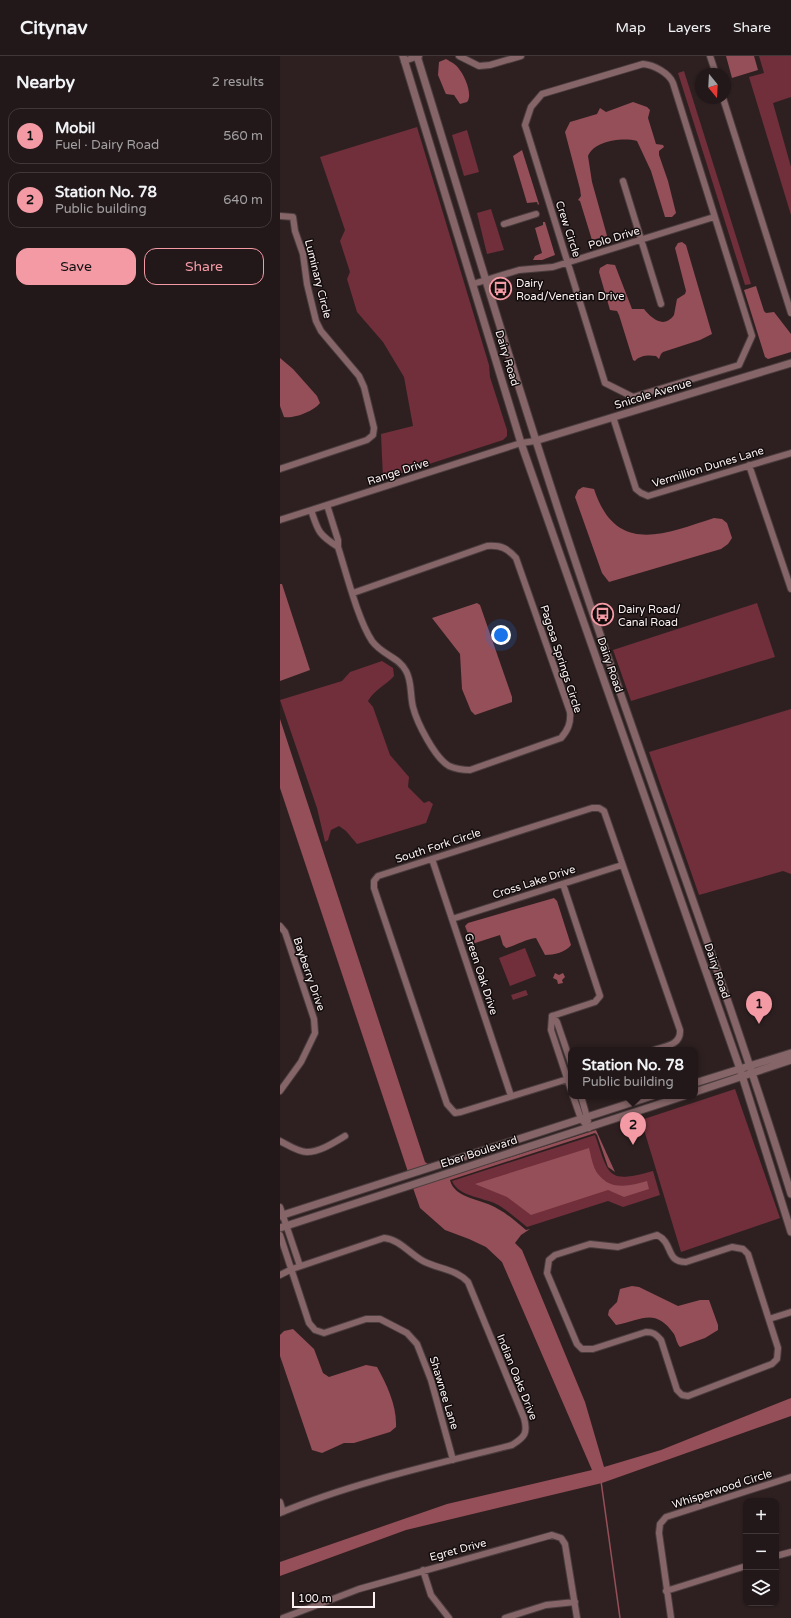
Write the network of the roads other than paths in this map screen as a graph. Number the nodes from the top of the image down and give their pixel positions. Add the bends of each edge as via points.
1 (417, 56) edge
2 (459, 56) edge
3 (521, 56) edge
4 (710, 56) edge
5 (404, 58) edge
6 (714, 68) edge
7 (725, 104) edge
8 (623, 181) dead end
9 (536, 214) dead end
10 (280, 216) edge
11 (714, 217) junction
12 (504, 224) dead end
13 (641, 240) junction
14 (568, 263) junction
15 (485, 280) junction
16 (473, 284) junction
17 (661, 304) dead end
18 (791, 313) edge
19 (791, 363) edge
20 (613, 417) junction
21 (535, 441) junction
22 (521, 443) junction
23 (791, 453) edge
24 (749, 466) junction
25 (280, 469) edge
26 (327, 505) junction
27 (311, 510) junction
28 (280, 520) edge
29 (338, 547) junction
30 (791, 589) edge
31 (353, 593) junction
32 (586, 593) junction
33 (575, 596) junction
34 (642, 753) junction
35 (630, 757) junction
36 (432, 859) junction
37 (622, 864) junction
38 (563, 884) junction
39 (452, 919) junction
40 (280, 926) edge
41 (552, 1016) junction
42 (661, 1047) edge
43 (791, 1053) edge
44 (568, 1054) edge
45 (791, 1060) edge
46 (750, 1065) junction
47 (740, 1068) junction
48 (754, 1073) junction
49 (568, 1075) edge
50 (742, 1077) junction
51 (568, 1078) edge
52 (698, 1081) edge
53 (280, 1091) edge
54 (698, 1091) edge
55 (511, 1096) junction
56 (574, 1099) edge
57 (581, 1099) edge
58 (643, 1099) edge
59 (675, 1099) edge
60 (584, 1118) junction
61 (589, 1128) junction
62 (345, 1136) dead end
63 (280, 1141) edge
64 (791, 1194) edge
65 (280, 1207) edge
66 (282, 1216) edge
67 (283, 1227) edge
68 (791, 1232) edge
69 (280, 1235) edge
70 (295, 1251) junction
71 (287, 1253) junction
72 (300, 1266) junction
73 (292, 1268) junction
74 (280, 1275) edge
75 (791, 1312) edge
76 (769, 1319) junction
77 (453, 1460) junction
78 (791, 1478) edge
79 (280, 1502) edge
80 (282, 1513) edge
81 (791, 1552) edge
82 (779, 1555) edge
83 (743, 1567) edge
84 (423, 1570) junction
85 (666, 1591) junction
86 (575, 1602) junction
87 (284, 1618) edge
88 (449, 1618) edge
89 (505, 1618) edge
90 (578, 1618) edge
91 (671, 1618) edge

1 - 5 street
1 - 15 street, Dairy Road
2 - 3 street via 479,66 490,66
4 - 6 street
5 - 16 street, Dairy Road
7 - 18 street
8 - 13 street
9 - 12 street
10 - 25 street, Luminary Circle via 292,217 303,254 306,284 316,321 359,376 374,428 373,435 367,440
11 - 13 street, Polo Drive
11 - 14 street, Crew Circle via 752,336 739,365 633,397 605,383
11 - 14 street, Crew Circle via 673,83 668,76 643,64 542,94 531,107 525,129
13 - 14 street, Polo Drive
13 - 17 street
14 - 15 street, Polo Drive via 553,268 519,270
15 - 16 street, Polo Drive
15 - 21 street, Dairy Road
16 - 22 street, Dairy Road
19 - 20 street, Snicole Avenue
20 - 21 street, Snicole Avenue
20 - 24 street, Vermillion Dunes Lane via 636,489 648,496
21 - 22 street, Snicole Avenue
21 - 32 street, Dairy Road
22 - 26 street, Range Drive
22 - 33 street, Dairy Road
23 - 24 street, Vermillion Dunes Lane
24 - 30 street
26 - 27 street, Range Drive
26 - 29 street, Pagosa Springs Circle
27 - 28 street, Range Drive
27 - 29 street via 318,532
29 - 31 street, Pagosa Springs Circle
31 - 31 street, Pagosa Springs Circle via 487,546 503,547 516,558 570,712 571,721 566,732 561,738 470,770 460,770 448,765 429,743 419,725 405,668 372,641
32 - 33 street
32 - 34 street, Dairy Road
33 - 35 street, Dairy Road
34 - 35 street
34 - 46 street, Dairy Road
35 - 47 street, Dairy Road
36 - 37 street, South Fork Circle via 592,808 599,808 604,811
36 - 39 street, Green Oak Drive
36 - 55 street, South Fork Circle via 378,876 374,881 377,895 450,1110 460,1112
37 - 38 street, Cross Lake Drive
37 - 42 street, South Fork Circle via 680,1030 681,1036 678,1040
38 - 39 street, Cross Lake Drive
38 - 41 street via 600,996 595,1002
39 - 55 street, Green Oak Drive
40 - 53 street, Bayberry Drive via 285,932 314,1019 315,1034 301,1062
41 - 44 street via 557,1022
41 - 49 street via 551,1030
43 - 46 street
45 - 48 street
46 - 47 street
46 - 48 street, Dairy Road
47 - 50 street, Dairy Road
47 - 52 street
48 - 50 street
48 - 64 street, Dairy Road
50 - 54 street
50 - 68 street, Dairy Road
51 - 55 street, South Fork Circle
56 - 60 street
57 - 60 street
58 - 60 street, Eber Boulevard
59 - 61 street, Eber Boulevard
60 - 61 street
60 - 66 street, Eber Boulevard
61 - 67 street, Eber Boulevard
62 - 63 street via 307,1152
65 - 66 street
66 - 67 street
67 - 70 street
69 - 71 street
70 - 71 street
70 - 72 street
71 - 73 street
72 - 73 street, Indian Oaks Drive
72 - 77 street, Indian Oaks Drive via 384,1238 392,1239 438,1268 455,1272 468,1282 527,1428 522,1439 512,1445
73 - 74 street, Indian Oaks Drive
73 - 77 street, Shawnee Lane via 309,1323 315,1330 324,1333 366,1319 380,1319 407,1333 417,1344 431,1380
75 - 76 street
76 - 76 street via 748,1254 738,1246 679,1262 671,1254 667,1243 657,1236 618,1247 590,1244 554,1256 549,1260 547,1267 547,1273 577,1344 582,1349 593,1349 652,1332 661,1340 677,1390 682,1395 688,1396 772,1364 778,1353
77 - 80 street, Indian Oaks Drive via 346,1490
78 - 85 street, Whisperwood Circle via 666,1517 660,1524 659,1533
79 - 80 street
81 - 82 street
83 - 85 street
84 - 86 street, Egret Drive via 552,1535 561,1538 565,1544
84 - 87 street, Egret Drive via 359,1589
84 - 88 street via 431,1595
85 - 91 street, Whisperwood Circle
86 - 89 street via 546,1605
86 - 90 street, Egret Drive

